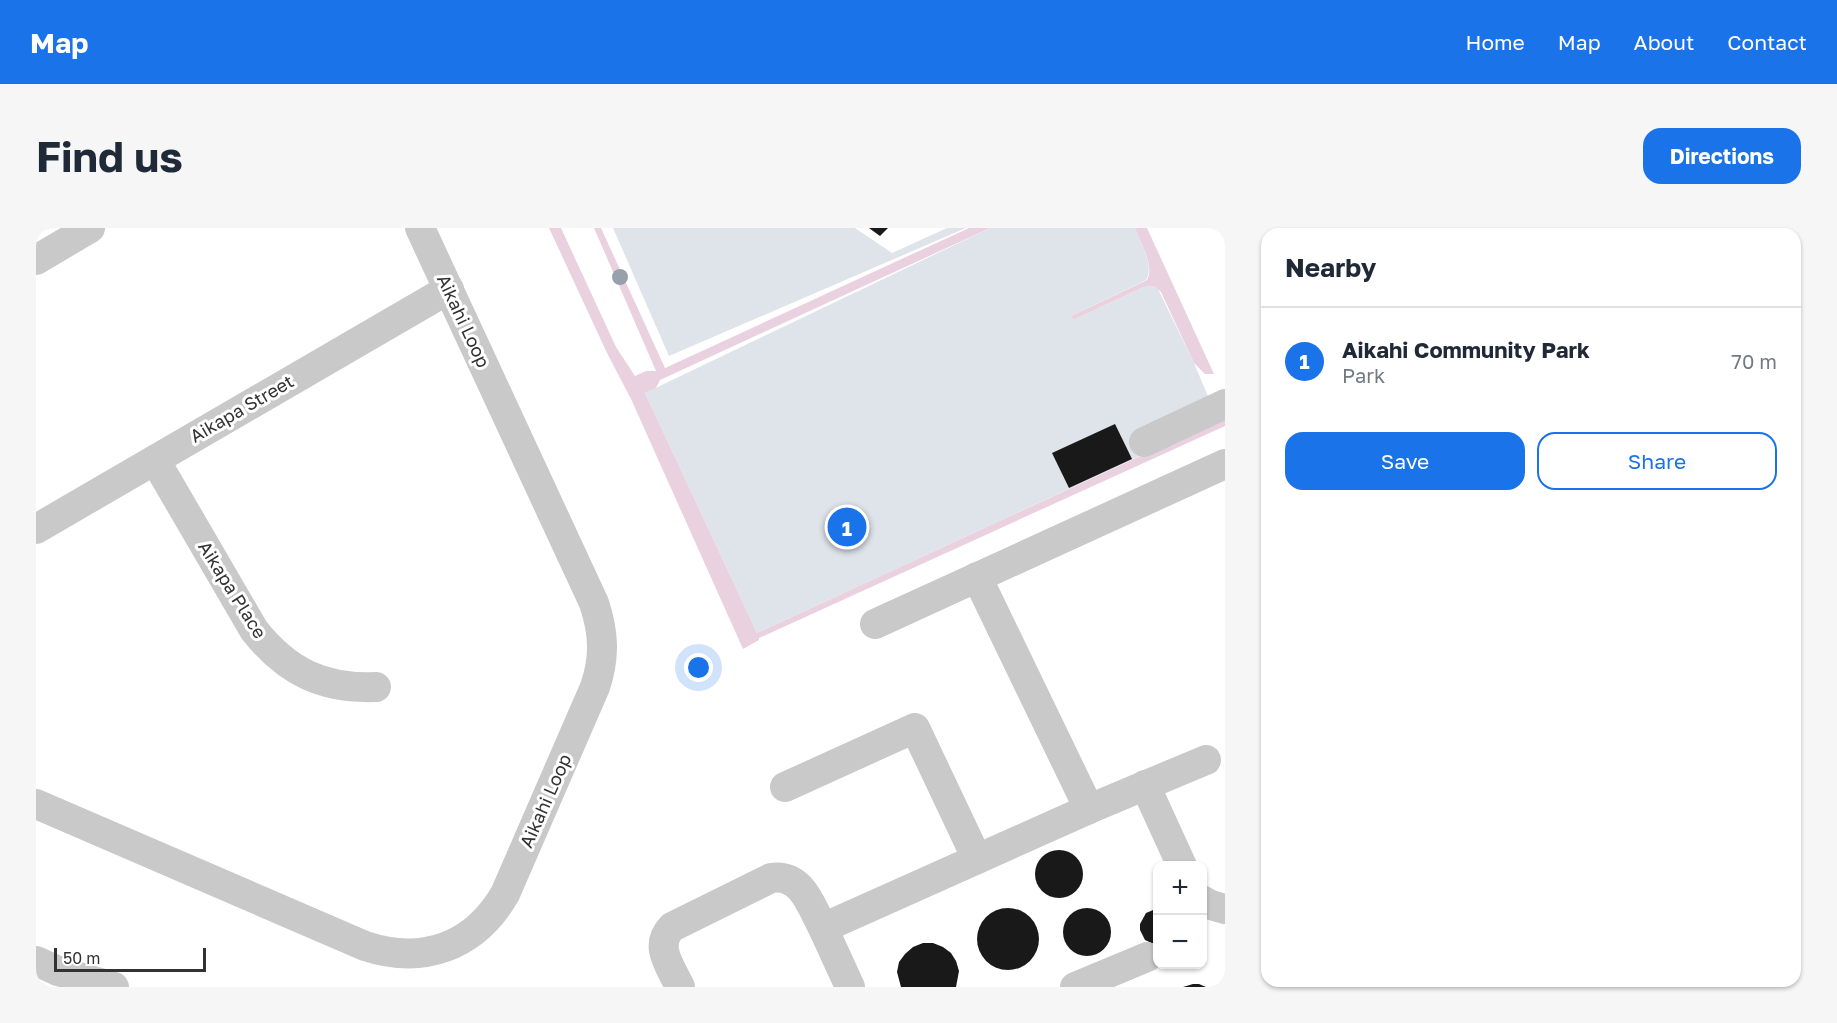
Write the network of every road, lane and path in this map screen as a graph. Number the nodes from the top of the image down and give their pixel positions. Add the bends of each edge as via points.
1 (90, 228) edge
2 (420, 228) edge
3 (36, 260) edge
4 (449, 289) junction
5 (1225, 404) edge
6 (1144, 442) dead end
7 (155, 460) junction
8 (1225, 464) edge
9 (36, 530) edge
10 (976, 577) junction
11 (874, 624) dead end
12 (376, 687) dead end
13 (1206, 760) dead end
14 (1145, 785) junction
15 (785, 787) dead end
16 (36, 804) edge
17 (1089, 809) junction
18 (977, 859) junction
19 (1180, 861) edge
20 (1207, 902) edge
21 (1225, 909) edge
22 (823, 928) junction
23 (1147, 957) dead end
24 (36, 961) edge
25 (1094, 983) edge
26 (114, 987) edge
27 (680, 987) edge
28 (850, 987) edge

1 - 3 street
2 - 4 street, Aikahi Loop
4 - 7 street, Aikapa Street
4 - 16 street, Aikahi Loop via 594,603 603,638 596,687 505,894 493,913 465,938 441,949 416,954 381,952
5 - 6 street
7 - 9 street, Aikapa Street
7 - 12 street, Aikapa Place via 254,630 273,653 319,681
8 - 10 street
10 - 11 street
10 - 17 street
13 - 14 street
14 - 17 street
14 - 19 street
15 - 18 street via 915,728
17 - 18 street
18 - 22 street
20 - 21 street
22 - 27 street via 800,886 784,877 771,878 667,931 663,948
22 - 28 street
23 - 25 street
24 - 26 street

